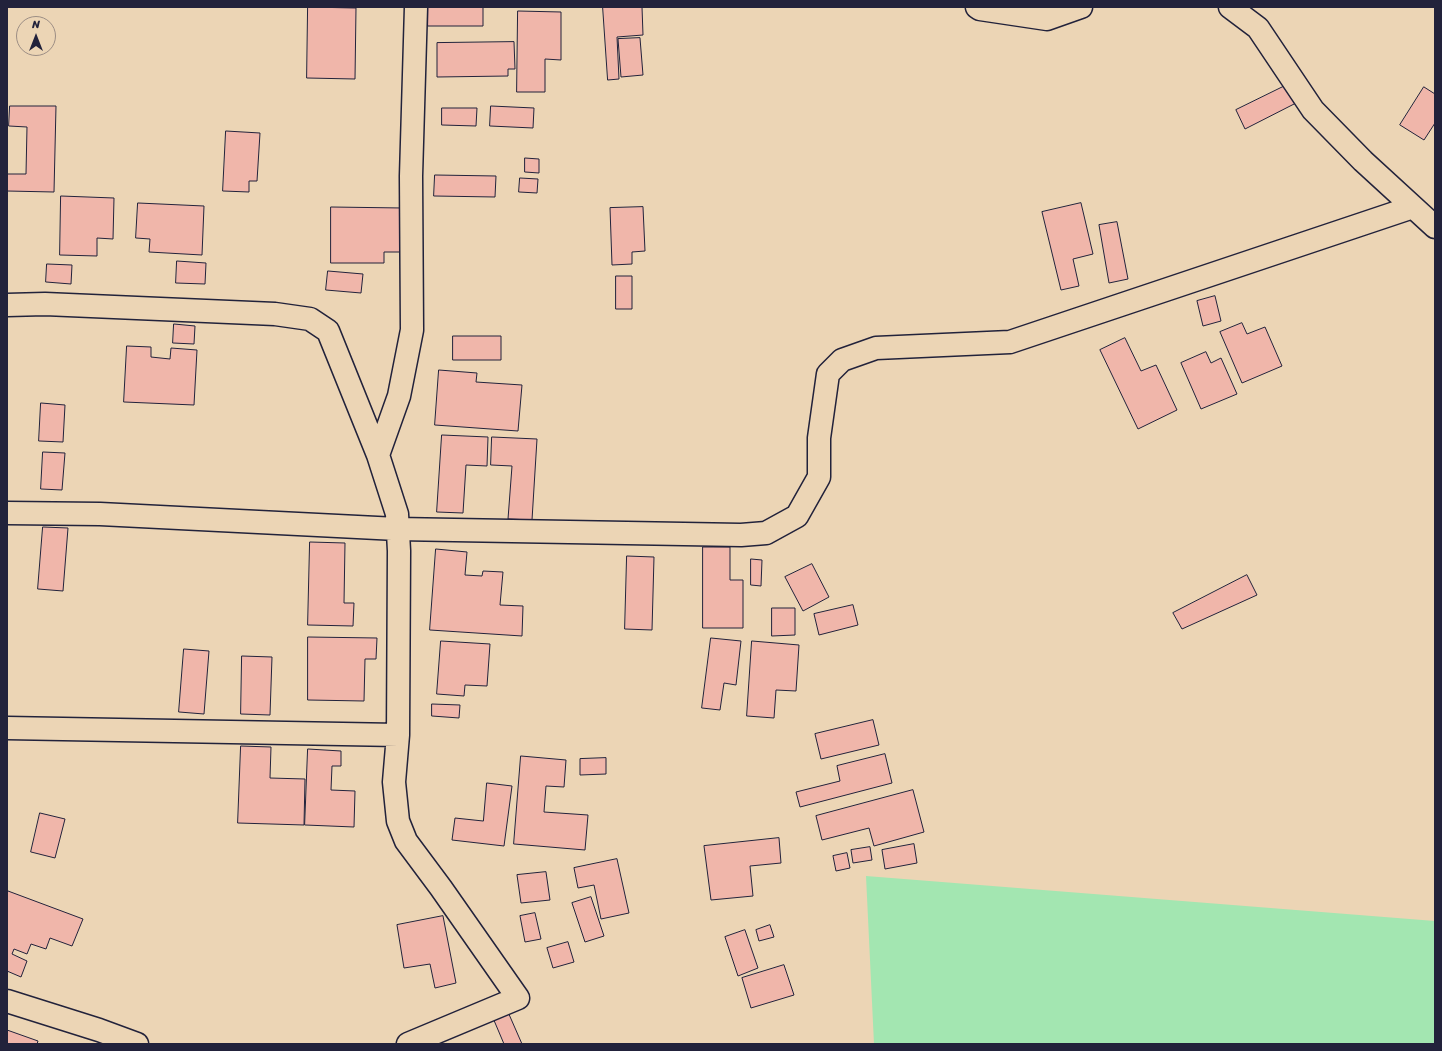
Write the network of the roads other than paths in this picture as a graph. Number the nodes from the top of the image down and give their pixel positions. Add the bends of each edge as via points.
1 (416, 7) edge
2 (977, 7) edge
3 (1081, 7) edge
4 (1230, 7) edge
5 (1413, 207) junction
6 (1435, 227) edge
7 (7, 305) edge
8 (378, 455) junction
9 (7, 513) edge
10 (397, 529) junction
11 (7, 728) edge
12 (398, 735) junction
13 (7, 1000) edge
14 (137, 1044) edge
15 (408, 1044) edge

1 - 8 street via 411,176 412,330 398,396
2 - 3 street via 1047,19
4 - 5 street via 1258,28 1313,110
5 - 6 street
5 - 10 street via 1010,342 876,348 842,360 828,374 819,438 819,477 797,516 766,533 741,535
7 - 8 street via 45,304 275,314 310,319 328,331
8 - 10 street via 397,514
9 - 10 street via 100,514
10 - 12 street
11 - 12 street
12 - 15 street via 394,782 398,821 406,841 518,998
13 - 14 street

